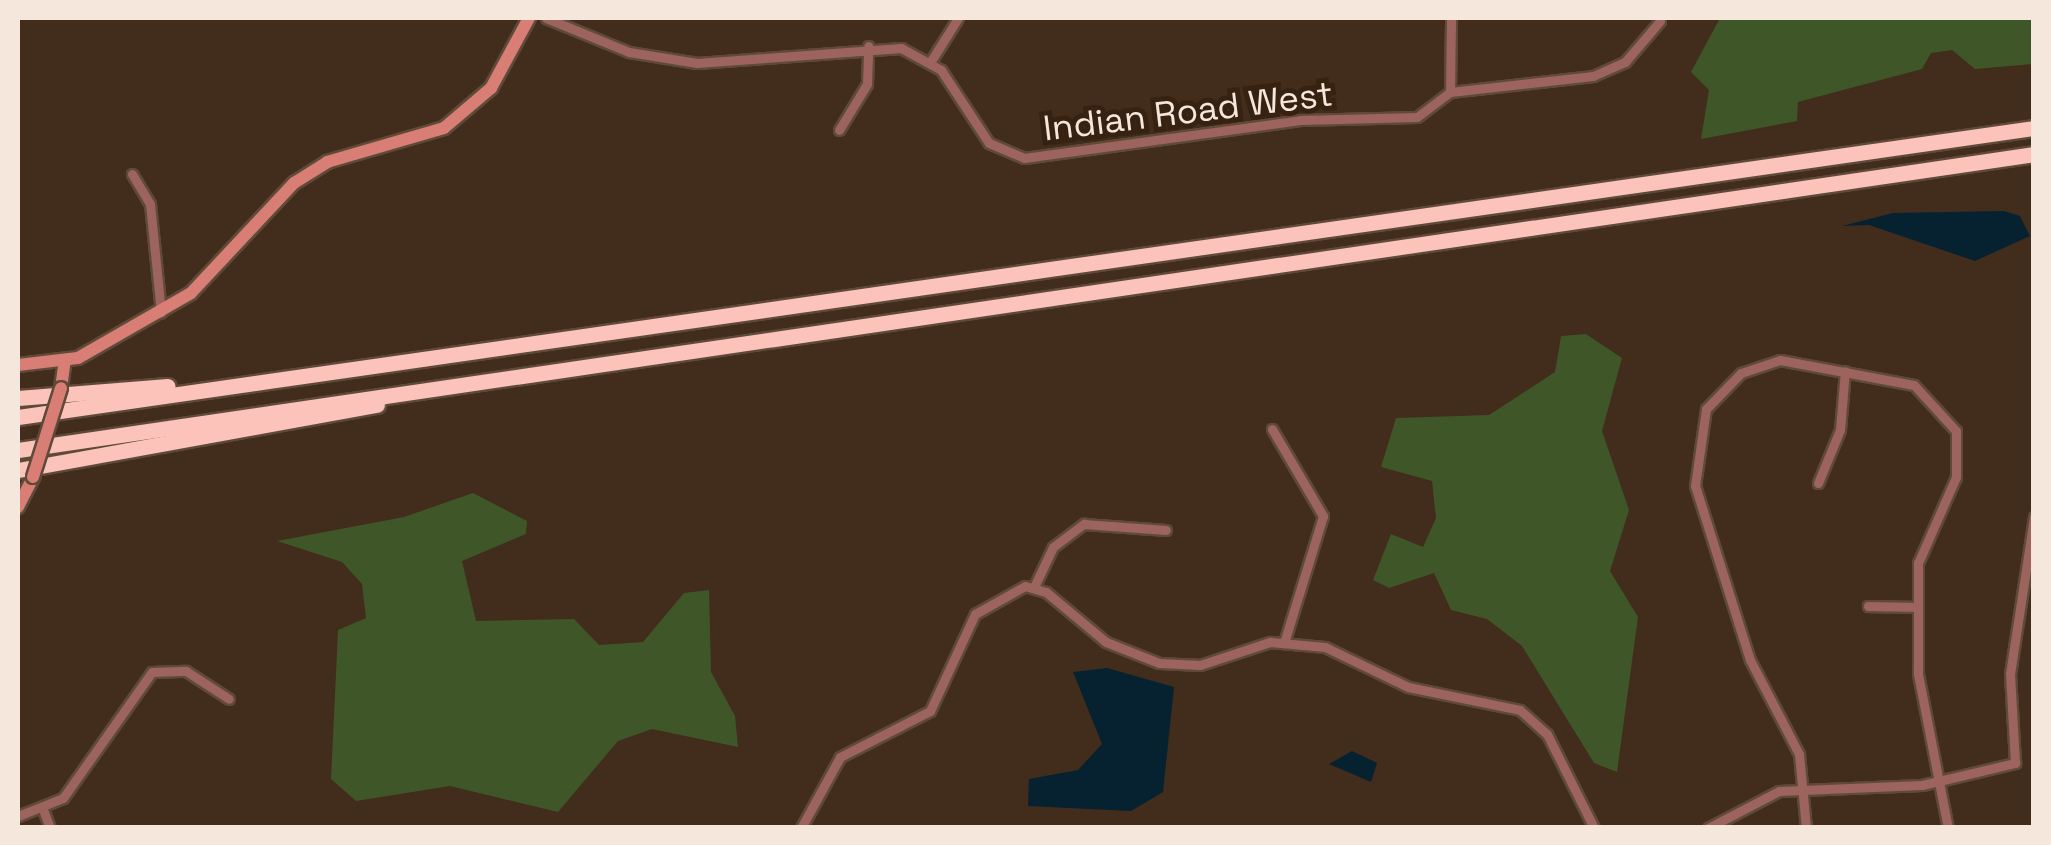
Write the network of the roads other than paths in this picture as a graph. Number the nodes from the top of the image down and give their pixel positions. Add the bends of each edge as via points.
1 (529, 18) edge
2 (546, 18) edge
3 (958, 18) edge
4 (1451, 18) edge
5 (1660, 21) dead end
6 (868, 46) junction
7 (932, 62) junction
8 (1450, 92) junction
9 (2034, 128) edge
10 (839, 130) dead end
11 (2034, 154) edge
12 (132, 174) dead end
13 (162, 312) junction
14 (64, 361) junction
15 (18, 365) edge
16 (1845, 371) junction
17 (276, 380) junction
18 (422, 392) junction
19 (18, 398) edge
20 (18, 418) edge
21 (1272, 429) dead end
22 (18, 450) edge
23 (18, 470) edge
24 (1818, 483) dead end
25 (18, 507) edge
26 (2034, 517) edge
27 (1166, 530) dead end
28 (1034, 587) junction
29 (1868, 606) dead end
30 (1917, 607) junction
31 (1284, 643) junction
32 (229, 699) dead end
33 (1940, 781) junction
34 (1804, 787) junction
35 (42, 807) junction
36 (18, 816) edge
37 (50, 828) edge
38 (801, 828) edge
39 (1594, 828) edge
40 (1708, 828) edge
41 (1806, 828) edge
42 (1948, 828) edge

1 - 13 street via 491,88 462,116 309,172 213,276
2 - 6 street via 629,52 687,62
3 - 7 street
4 - 8 street
5 - 8 street via 1626,62 1593,76
6 - 7 street
6 - 10 street via 868,84
7 - 8 street, Indian Road West via 980,134 1024,158 1300,120 1404,121
9 - 17 highway
11 - 18 highway
12 - 13 street via 150,204
13 - 14 street
14 - 15 street
14 - 25 street, bridge via 33,478
16 - 24 street via 1840,430
16 - 30 street via 1914,386 1956,430 1956,477 1920,546
16 - 34 street via 1780,360 1753,367 1706,410 1696,435 1703,528 1759,681 1794,736
17 - 19 highway
17 - 20 highway
18 - 22 highway
18 - 23 highway
21 - 31 street via 1323,516
26 - 33 street via 2010,674 2015,763
27 - 28 street via 1084,524 1053,547
28 - 31 street via 1106,642 1159,663 1200,665
28 - 38 street via 984,603 941,700 840,758
29 - 30 street
30 - 33 street via 1918,674
31 - 39 street via 1342,652 1408,688 1520,710 1547,734
32 - 35 street via 186,672 152,672 62,798
33 - 34 street
33 - 42 street
34 - 40 street via 1759,796
34 - 41 street
35 - 36 street
35 - 37 street

